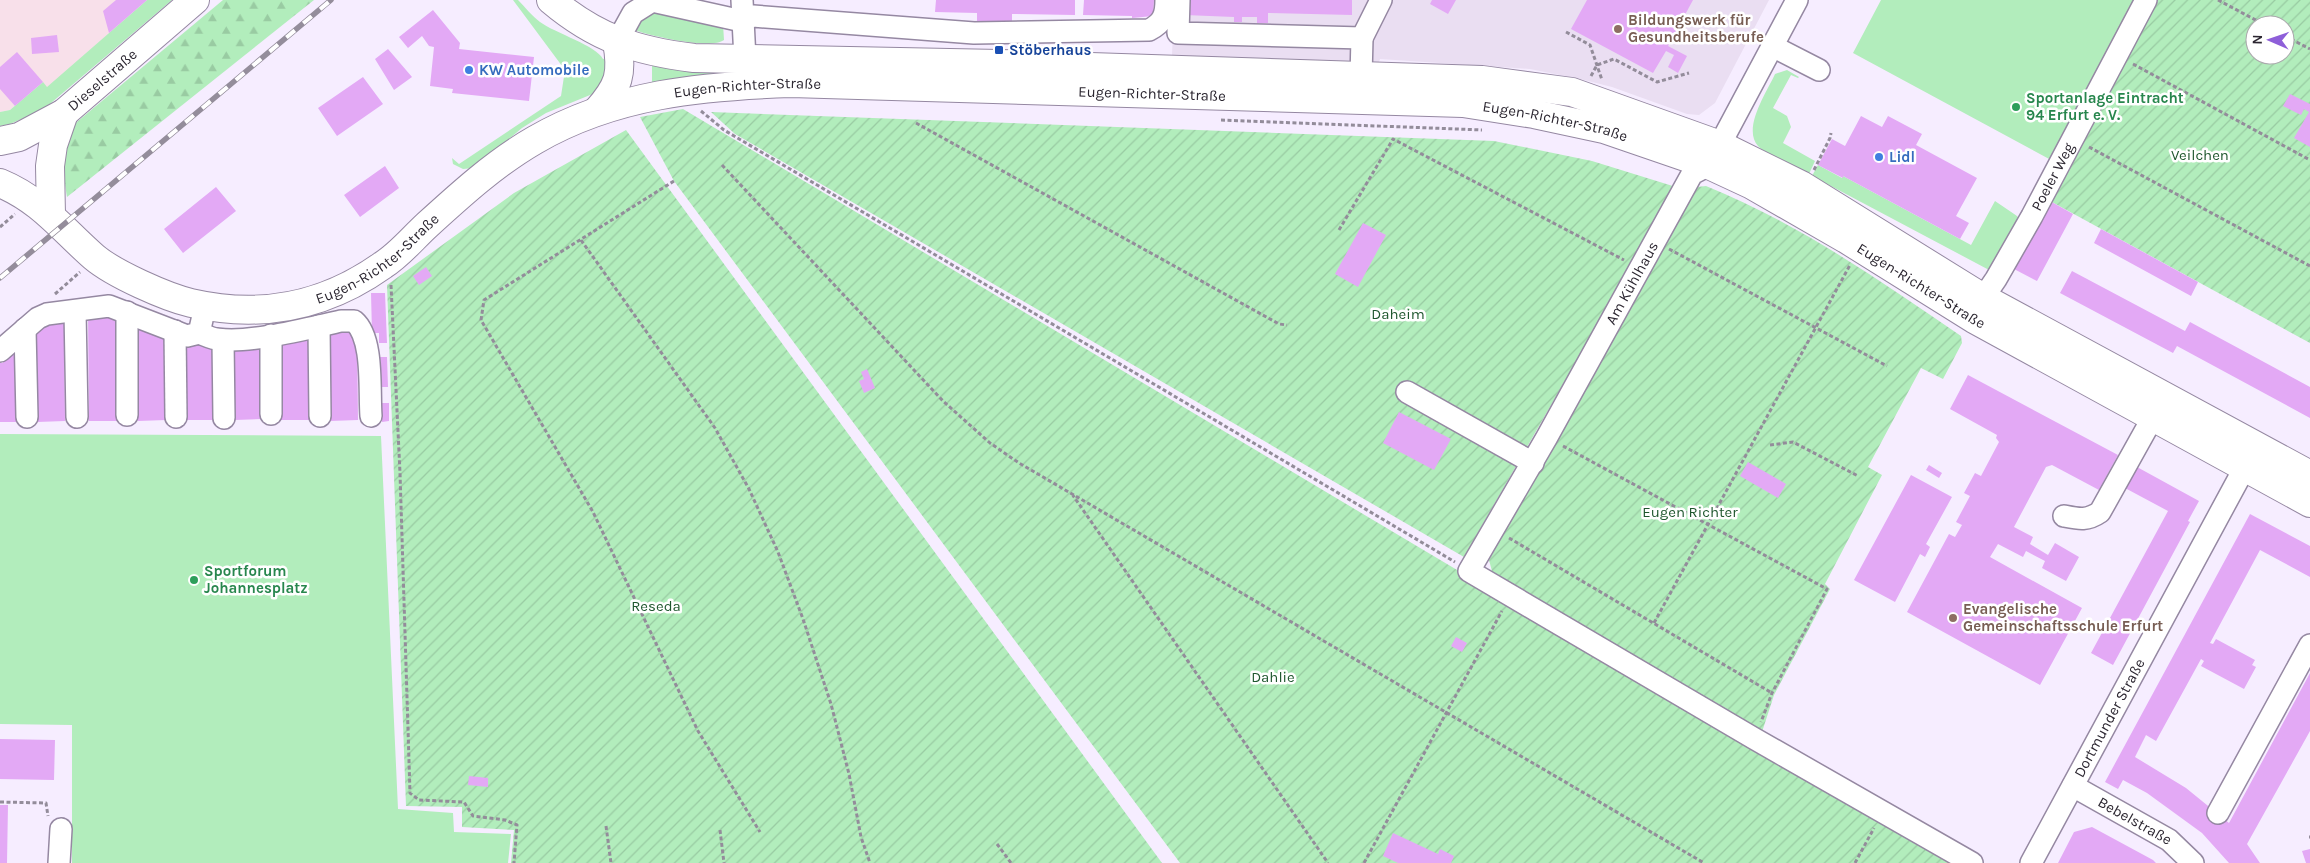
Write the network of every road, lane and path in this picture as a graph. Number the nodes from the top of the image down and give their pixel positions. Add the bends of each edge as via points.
1 (194, 0) edge
2 (551, 0) edge
3 (719, 0) edge
4 (1166, 0) edge
5 (1179, 0) edge
6 (1381, 0) edge
7 (1796, 0) edge
8 (2146, 0) edge
9 (2218, 0) edge
10 (747, 9) edge
11 (2246, 15) edge
12 (1566, 32) dead end
13 (1362, 38) junction
14 (2295, 41) edge
15 (617, 42) junction
16 (1772, 46) junction
17 (2310, 49) edge
18 (2117, 55) junction
19 (745, 59) junction
20 (1597, 65) junction
21 (1819, 70) dead end
22 (1689, 73) dead end
23 (1361, 77) junction
24 (1590, 78) dead end
25 (1603, 82) dead end
26 (678, 91) junction
27 (598, 111) junction
28 (64, 113) junction
29 (1218, 120) dead end
30 (916, 123) dead end
31 (1486, 130) dead end
32 (1831, 133) dead end
33 (2073, 138) junction
34 (0, 141) edge
35 (1714, 155) junction
36 (2310, 160) edge
37 (722, 165) dead end
38 (1810, 177) dead end
39 (674, 180) dead end
40 (0, 183) edge
41 (17, 212) dead end
42 (52, 215) junction
43 (0, 227) edge
44 (1339, 230) dead end
45 (582, 240) junction
46 (1655, 241) junction
47 (1859, 246) junction
48 (2310, 266) edge
49 (1640, 268) junction
50 (390, 275) dead end
51 (1983, 298) junction
52 (205, 305) junction
53 (75, 312) junction
54 (127, 312) junction
55 (319, 326) junction
56 (1287, 326) dead end
57 (1816, 327) junction
58 (25, 329) junction
59 (176, 331) junction
60 (200, 333) junction
61 (271, 335) junction
62 (223, 340) junction
63 (0, 351) edge
64 (1887, 366) dead end
65 (1407, 392) dead end
66 (272, 414) dead end
67 (127, 416) dead end
68 (320, 416) dead end
69 (371, 416) dead end
70 (77, 417) dead end
71 (176, 417) dead end
72 (2153, 417) junction
73 (27, 418) dead end
74 (224, 418) dead end
75 (1548, 437) junction
76 (1770, 444) dead end
77 (1533, 463) junction
78 (2245, 467) junction
79 (2310, 475) edge
80 (1858, 476) dead end
81 (1070, 492) junction
82 (2310, 503) edge
83 (2064, 516) dead end
84 (1708, 525) junction
85 (1494, 529) junction
86 (1469, 570) junction
87 (1511, 595) junction
88 (1654, 623) junction
89 (2310, 645) edge
90 (1772, 693) junction
91 (1447, 712) junction
92 (1756, 739) junction
93 (2073, 786) junction
94 (0, 802) edge
95 (1883, 812) junction
96 (2218, 813) dead end
97 (606, 826) dead end
98 (61, 829) joint
99 (720, 830) dead end
100 (760, 832) dead end
101 (997, 844) dead end
102 (60, 863) edge
103 (514, 863) edge
104 (610, 863) edge
105 (724, 863) edge
106 (870, 863) edge
107 (1011, 863) edge
108 (1328, 863) edge
109 (1364, 863) edge
110 (1704, 863) edge
111 (1855, 863) edge
112 (1972, 863) edge
113 (2031, 863) edge
114 (2193, 863) edge

1 - 28 main road, Dieselstraße
2 - 15 main road, Eugen-Richter-Straße via 587,26
3 - 10 street
4 - 10 street via 1164,18 1158,26 1149,30 1118,32 974,33
5 - 13 street via 1178,33
6 - 13 street
7 - 16 street, Am Kühlhaus
8 - 18 street, Poeler Weg
9 - 11 path
10 - 15 street via 652,1 633,13
10 - 19 street
12 - 20 path via 1590,45
13 - 23 street
14 - 17 path
15 - 19 main road, Eugen-Richter-Straße via 654,54
15 - 27 main road via 620,60 617,83
16 - 21 street
16 - 35 street, Am Kühlhaus
18 - 33 street, Poeler Weg
18 - 36 path
19 - 23 main road, Eugen-Richter-Straße
20 - 22 path via 1614,59 1657,82
20 - 24 path
20 - 25 path
23 - 35 main road, Eugen-Richter-Straße via 1482,80 1572,92
26 - 27 main road, Eugen-Richter-Straße
26 - 35 main road, Eugen-Richter-Straße via 791,83 1462,103 1534,114
26 - 86 path via 724,130
27 - 52 main road, Eugen-Richter-Straße via 536,139 504,159 384,265 335,292 286,308 241,310
28 - 34 main road, Dieselstraße via 19,137
28 - 42 main road via 50,166
29 - 31 path
30 - 56 path
32 - 38 path
33 - 48 path
33 - 51 street, Poeler Weg
35 - 46 street, Am Kühlhaus via 1692,174
35 - 47 main road, Eugen-Richter-Straße via 1752,185
35 - 51 main road, Eugen-Richter-Straße via 1801,185
37 - 81 path via 943,401 990,443
39 - 45 path
40 - 42 main road, Eugen-Richter-Straße via 34,200
41 - 43 path
42 - 52 main road, Eugen-Richter-Straße via 96,259 148,288
44 - 49 path via 1393,139
45 - 100 path via 484,300 482,320 593,512 698,731
45 - 106 path via 715,428 749,489 778,552 809,638 842,748 861,838
46 - 49 street, Am Kühlhaus
46 - 57 path
47 - 57 path
47 - 72 main road, Eugen-Richter-Straße via 1974,318
49 - 75 street, Am Kühlhaus
50 - 103 path via 410,793 419,800 464,802 473,816 517,825
51 - 79 main road, Eugen-Richter-Straße
52 - 60 street
53 - 54 street via 109,306
53 - 58 street via 48,314
53 - 70 street
54 - 59 street
54 - 67 street
55 - 61 street
55 - 68 street
55 - 69 street via 354,321 361,327 366,342
57 - 64 path
57 - 84 path
58 - 63 street
58 - 73 street
59 - 60 street via 187,336
59 - 71 street
60 - 62 street
61 - 62 street
61 - 66 street
62 - 74 street
65 - 77 street
72 - 78 main road, Eugen-Richter-Straße
72 - 83 street via 2100,512 2092,518 2080,520
75 - 77 street, Am Kühlhaus
75 - 84 path
76 - 80 path via 1793,442
77 - 85 street, Am Kühlhaus
78 - 82 main road, Eugen-Richter-Straße
78 - 93 street, Dortmunder Straße
81 - 91 path
81 - 108 path
84 - 88 path
84 - 90 path via 1827,589
85 - 86 street, Am Kühlhaus
85 - 88 path
86 - 87 street
87 - 91 path
87 - 92 street
88 - 90 path
89 - 96 street
90 - 92 path
91 - 109 path
91 - 110 path
92 - 95 street
93 - 113 street, Dortmunder Straße
93 - 114 street, Bebelstraße via 2169,840
94 - 98 path via 46,803 49,826
95 - 111 path
95 - 112 street
97 - 104 path
98 - 102 street
99 - 105 path
101 - 107 path

